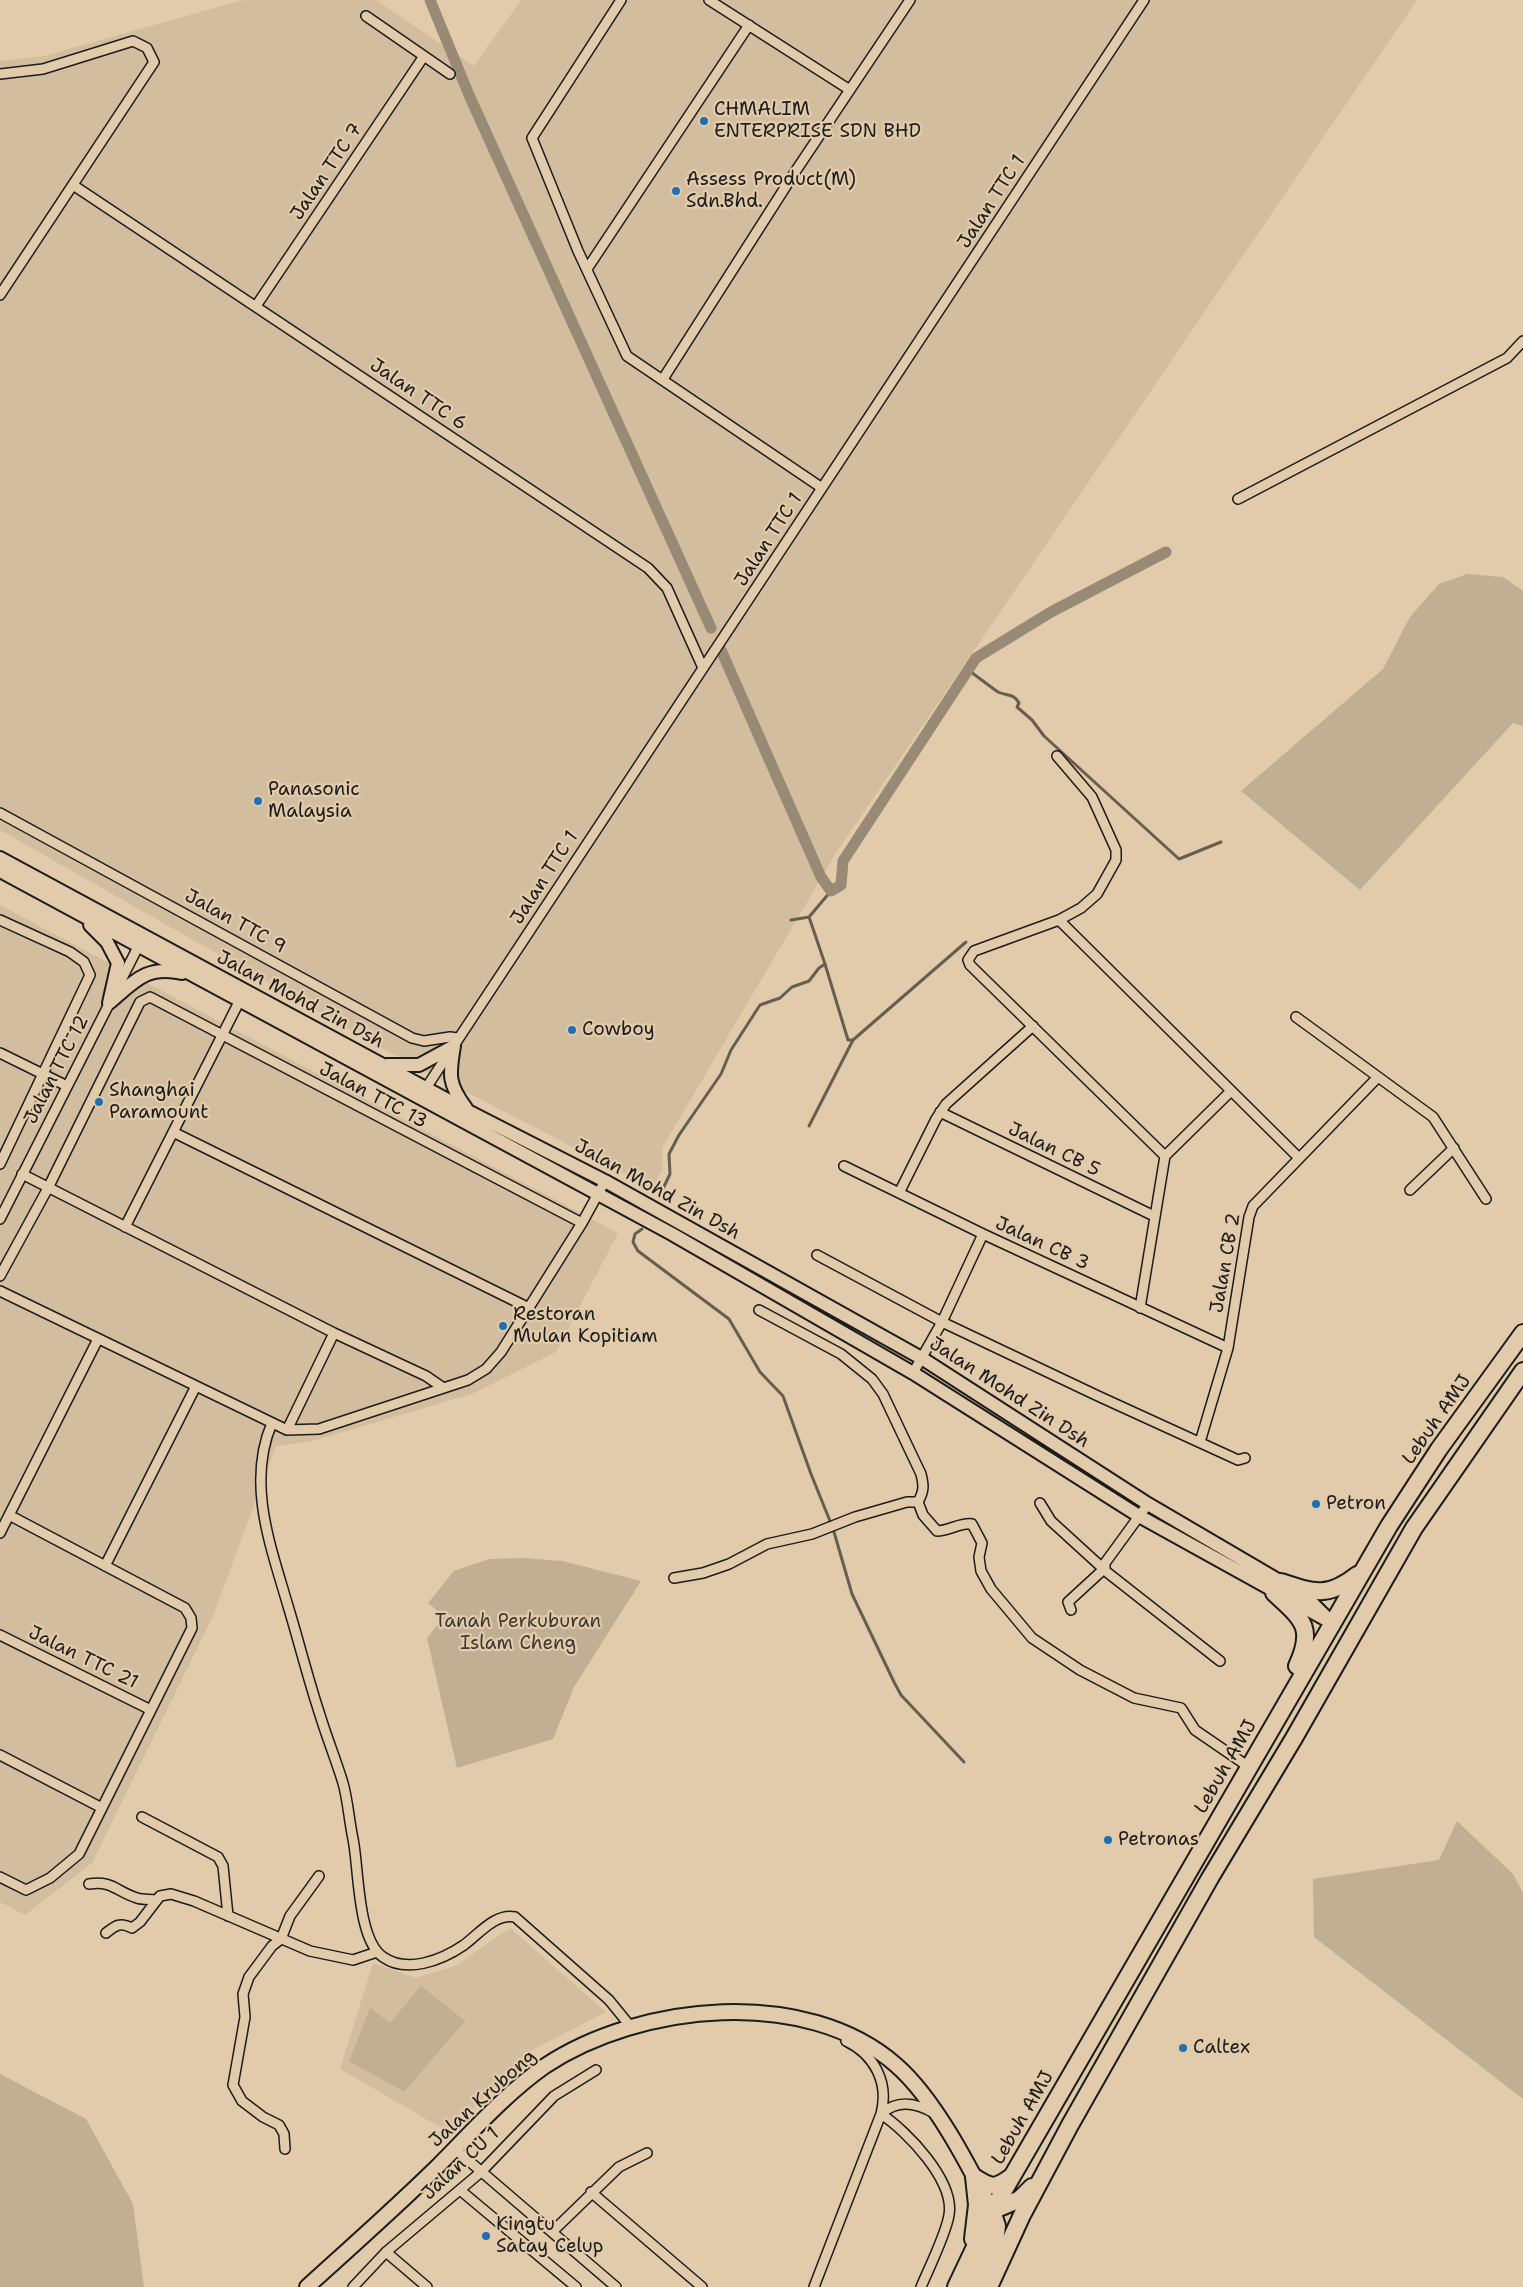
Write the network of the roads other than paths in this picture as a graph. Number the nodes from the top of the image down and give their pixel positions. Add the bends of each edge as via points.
1 (621, 0) edge
2 (709, 0) edge
3 (910, 0) edge
4 (1144, 0) edge
5 (366, 16) dead end
6 (749, 25) junction
7 (424, 56) junction
8 (0, 74) edge
9 (450, 74) dead end
10 (850, 90) junction
11 (73, 185) junction
12 (587, 269) junction
13 (0, 295) edge
14 (256, 306) junction
15 (1523, 341) edge
16 (663, 379) junction
17 (822, 488) junction
18 (1238, 499) dead end
19 (703, 668) junction
20 (1056, 756) dead end
21 (0, 813) edge
22 (0, 858) edge
23 (0, 871) edge
24 (74, 911) junction
25 (0, 920) edge
26 (1059, 920) junction
27 (141, 941) junction
28 (197, 977) junction
29 (240, 1000) junction
30 (109, 1003) junction
31 (1296, 1017) dead end
32 (1033, 1026) junction
33 (222, 1035) junction
34 (456, 1042) junction
35 (0, 1053) edge
36 (381, 1065) junction
37 (43, 1074) junction
38 (1378, 1077) junction
39 (67, 1086) junction
40 (1231, 1091) junction
41 (423, 1093) junction
42 (468, 1111) junction
43 (940, 1112) junction
44 (173, 1132) junction
45 (1454, 1148) junction
46 (1165, 1156) junction
47 (1298, 1157) junction
48 (0, 1164) edge
49 (844, 1166) dead end
50 (22, 1174) junction
51 (605, 1180) junction
52 (48, 1188) junction
53 (1410, 1190) dead end
54 (899, 1193) junction
55 (598, 1194) junction
56 (1486, 1199) dead end
57 (1154, 1216) junction
58 (0, 1219) edge
59 (582, 1223) junction
60 (125, 1227) junction
61 (983, 1234) junction
62 (817, 1256) dead end
63 (0, 1276) edge
64 (0, 1291) edge
65 (529, 1308) junction
66 (1140, 1308) junction
67 (759, 1310) dead end
68 (942, 1322) junction
69 (334, 1333) junction
70 (1523, 1333) edge
71 (98, 1339) junction
72 (1228, 1348) junction
73 (923, 1359) junction
74 (1523, 1371) edge
75 (913, 1373) junction
76 (196, 1386) junction
77 (442, 1387) junction
78 (272, 1423) junction
79 (286, 1430) junction
80 (1200, 1442) junction
81 (1245, 1458) dead end
82 (1448, 1476) junction
83 (918, 1502) junction
84 (1040, 1503) dead end
85 (1148, 1504) junction
86 (9, 1515) junction
87 (1139, 1516) junction
88 (0, 1533) edge
89 (105, 1566) junction
90 (1105, 1568) junction
91 (1362, 1571) junction
92 (674, 1578) dead end
93 (1277, 1587) junction
94 (1071, 1610) dead end
95 (1332, 1622) junction
96 (0, 1635) edge
97 (1220, 1661) dead end
98 (151, 1710) junction
99 (1310, 1710) junction
100 (1280, 1712) junction
101 (0, 1755) edge
102 (1249, 1767) junction
103 (102, 1808) junction
104 (142, 1818) dead end
105 (320, 1876) dead end
106 (0, 1877) edge
107 (89, 1884) dead end
108 (156, 1900) junction
109 (228, 1916) junction
110 (106, 1933) dead end
111 (281, 1939) junction
112 (377, 1952) junction
113 (814, 2021) junction
114 (631, 2027) junction
115 (596, 2070) dead end
116 (882, 2114) junction
117 (937, 2115) junction
118 (285, 2149) dead end
119 (455, 2149) junction
120 (647, 2154) dead end
121 (481, 2172) junction
122 (1012, 2176) junction
123 (974, 2177) junction
124 (1041, 2178) junction
125 (460, 2190) junction
126 (591, 2192) junction
127 (992, 2212) junction
128 (552, 2232) junction
129 (386, 2252) junction
130 (962, 2284) edge
131 (307, 2287) edge
132 (353, 2287) edge
133 (427, 2287) edge
134 (576, 2287) edge
135 (616, 2287) edge
136 (702, 2287) edge
137 (814, 2287) edge
138 (922, 2287) edge
139 (989, 2287) edge

1 - 12 street via 532,138
2 - 6 street
3 - 10 street
4 - 17 street, Jalan TTC 1
5 - 7 street
6 - 10 street
6 - 12 street
7 - 9 street
7 - 14 street, Jalan TTC 7
8 - 11 street via 43,69 133,41 151,53 154,62
10 - 16 street
11 - 13 street
11 - 14 street, Jalan TTC 6
12 - 16 street via 627,356
14 - 19 street, Jalan TTC 6 via 648,568 667,588
15 - 18 street via 1507,358
16 - 17 street
17 - 19 street, Jalan TTC 1
19 - 34 street, Jalan TTC 1
20 - 26 street via 1092,797 1118,854 1097,894 1081,908
21 - 34 street, Jalan TTC 9 via 412,1038 424,1041 450,1037
22 - 27 main road, Jalan Mohd Zin Dsh
23 - 24 main road, Jalan Mohd Zin Dsh
24 - 27 main road, Jalan Mohd Zin Dsh
24 - 30 main road via 98,932 115,954 118,963
25 - 37 street via 70,952 84,962 90,976
26 - 32 street via 974,951 968,960
26 - 40 street
27 - 28 main road, Jalan Mohd Zin Dsh
27 - 30 street, Jalan TTC 12
27 - 36 main road, Jalan Mohd Zin Dsh
28 - 29 main road, Jalan Mohd Zin Dsh
28 - 30 main road via 171,971 151,972 141,976
29 - 33 street
29 - 41 main road, Jalan Mohd Zin Dsh
30 - 39 street, Jalan TTC 12
31 - 38 street
32 - 43 street
32 - 46 street
33 - 44 street
33 - 52 street, Jalan TTC 13 via 150,998 140,1002
33 - 59 street, Jalan TTC 13
34 - 36 main road via 419,1065
34 - 41 street, Jalan TTC 1
34 - 42 main road via 450,1080 454,1092
35 - 37 street
36 - 41 main road, Jalan Mohd Zin Dsh
37 - 39 street
37 - 48 street
38 - 45 street via 1433,1117
38 - 47 street, Jalan CB 2
39 - 50 street, Jalan TTC 12
40 - 46 street
40 - 47 street
41 - 42 main road, Jalan Mohd Zin Dsh
41 - 55 main road, Jalan Mohd Zin Dsh
42 - 51 main road, Jalan Mohd Zin Dsh
43 - 54 street
43 - 57 street, Jalan CB 5
44 - 60 street
44 - 65 street
45 - 53 street
45 - 56 street
46 - 57 street
47 - 72 street, Jalan CB 2 via 1258,1198 1249,1216
49 - 54 street, Jalan CB 3
50 - 52 street
50 - 58 street, Jalan TTC 12
51 - 55 street
51 - 73 main road, Jalan Mohd Zin Dsh
52 - 60 street
52 - 63 street
54 - 61 street, Jalan CB 3
55 - 59 street
55 - 75 main road, Jalan Mohd Zin Dsh
57 - 66 street
59 - 65 street
60 - 69 street
61 - 66 street, Jalan CB 3
61 - 68 street
62 - 68 street
64 - 71 street
65 - 77 street via 486,1369 468,1380
66 - 72 street, Jalan CB 3
67 - 83 street via 841,1354 872,1379 883,1394 921,1474 924,1487
68 - 73 street
68 - 80 street
69 - 77 street via 426,1376
69 - 79 street
70 - 91 highway, Lebuh AMJ via 1439,1448
71 - 76 street
71 - 86 street
72 - 80 street, Jalan CB 2
73 - 75 street
73 - 85 main road, Jalan Mohd Zin Dsh
74 - 82 highway
75 - 87 main road, Jalan Mohd Zin Dsh
76 - 78 street
76 - 89 street
77 - 79 street via 319,1429
78 - 79 street
78 - 112 street via 263,1443 261,1466 264,1527 343,1785 356,1855 360,1904
80 - 81 street via 1238,1460
82 - 95 highway via 1431,1489 1359,1607 1347,1619
82 - 99 highway via 1414,1528
83 - 92 street via 900,1504 812,1534 768,1544 729,1564
83 - 102 street via 923,1515 937,1531 972,1524 982,1543 981,1571 1032,1638 1080,1670 1134,1698 1180,1708 1195,1730
84 - 90 street via 1051,1521
85 - 87 street
85 - 93 main road, Jalan Mohd Zin Dsh
86 - 88 street
86 - 89 street
87 - 90 street via 1105,1563
87 - 93 main road, Jalan Mohd Zin Dsh
89 - 98 street via 185,1608 190,1618 192,1628
90 - 94 street via 1068,1602
90 - 97 street
91 - 93 highway via 1326,1592
91 - 95 highway, Lebuh AMJ
93 - 95 main road
93 - 100 highway via 1301,1621 1307,1641 1282,1698
95 - 99 highway via 1336,1646 1314,1688
95 - 100 highway, Lebuh AMJ
96 - 98 street, Jalan TTC 21
98 - 103 street
99 - 124 highway via 1210,1878
100 - 102 highway, Lebuh AMJ
101 - 103 street
102 - 122 highway, Lebuh AMJ
103 - 106 street via 79,1854 50,1878 26,1890
104 - 109 street via 218,1857 223,1866
105 - 111 street via 290,1916
107 - 108 street via 112,1884 139,1899
108 - 109 street via 171,1894
108 - 110 street via 132,1928 116,1925
109 - 111 street
111 - 112 street via 310,1951 353,1960
111 - 118 street via 249,1977 242,1994 244,2017 234,2085 242,2101 279,2125 284,2134
112 - 114 street via 397,1963 415,1965 432,1961 458,1949 495,1920 515,1917 609,2000
113 - 114 main road, Jalan Krubong via 735,2012
113 - 116 street via 827,2032 855,2046 873,2062 884,2090
113 - 117 main road, Jalan Krubong via 854,2037 884,2055 909,2077
114 - 119 main road, Jalan Krubong via 588,2043 544,2067
115 - 121 street, Jalan CU 1 via 554,2096
116 - 117 street via 901,2103 919,2106
116 - 137 street
116 - 138 street via 907,2133 942,2182 948,2196 949,2216
117 - 123 main road, Jalan Krubong
119 - 121 street
119 - 131 main road, Jalan Krubong
120 - 126 street via 626,2162
121 - 125 street, Jalan CU 1
121 - 128 street
122 - 123 highway via 999,2186 988,2186
122 - 127 highway, Lebuh AMJ
123 - 127 main road, Jalan Krubong
123 - 130 highway via 975,2233
124 - 127 highway via 1020,2199
124 - 139 highway
125 - 129 street, Jalan CU 1
125 - 134 street
126 - 128 street
126 - 136 street
127 - 130 highway, Lebuh AMJ
128 - 135 street
129 - 132 street, Jalan CU 1
129 - 133 street

